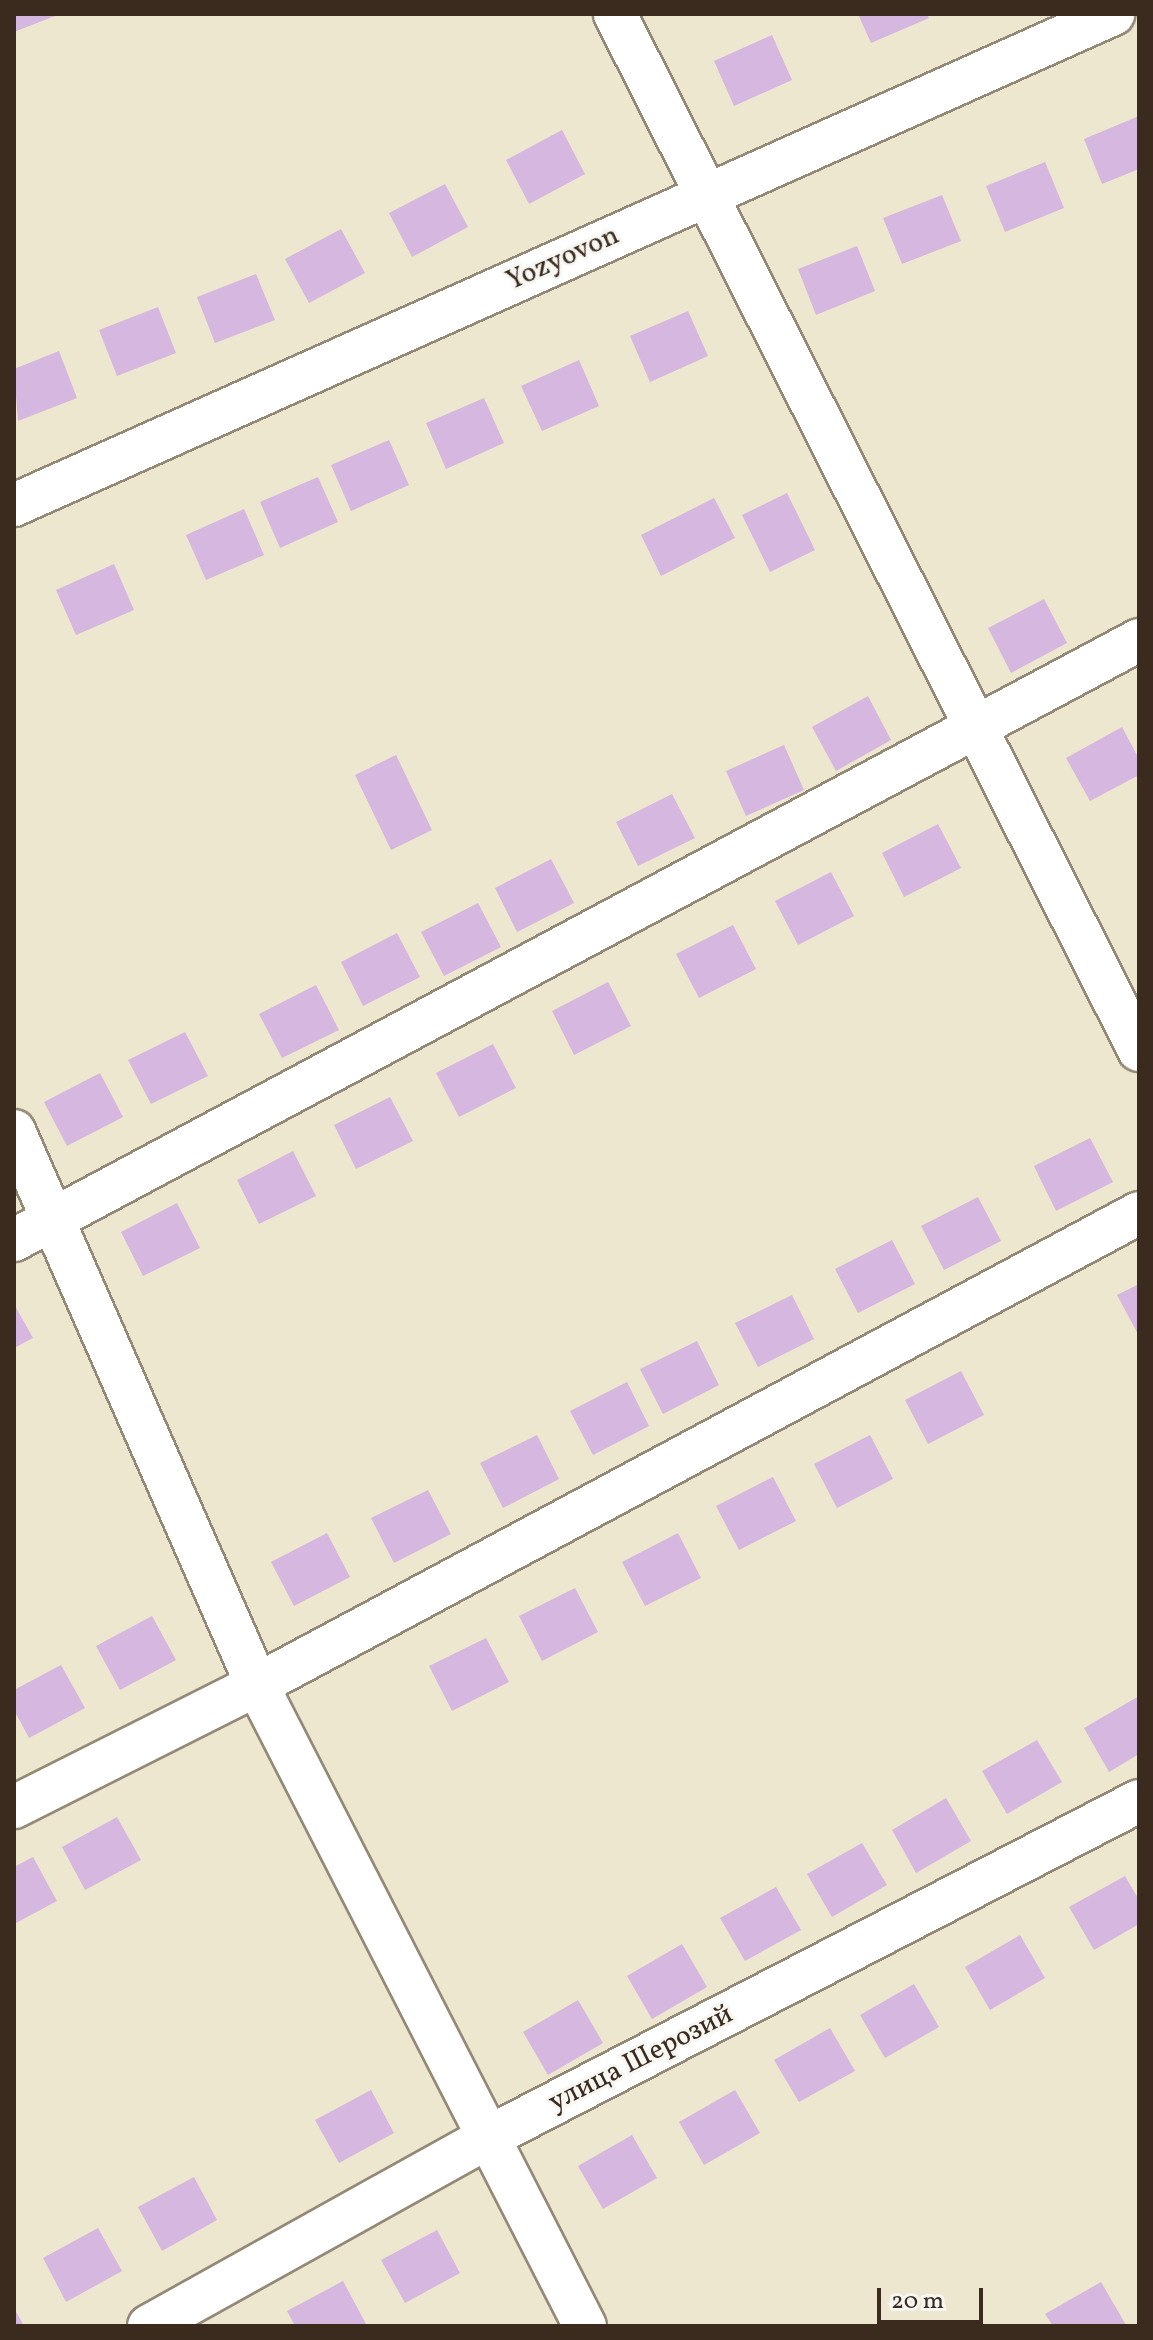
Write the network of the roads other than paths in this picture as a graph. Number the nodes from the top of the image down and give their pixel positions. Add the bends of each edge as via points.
1 (615, 14) edge
2 (1113, 14) edge
3 (706, 196) junction
4 (14, 505) edge
5 (1139, 640) edge
6 (975, 729) junction
7 (1139, 1050) edge
8 (14, 1131) edge
9 (1139, 1213) edge
10 (53, 1221) junction
11 (14, 1240) edge
12 (257, 1685) junction
13 (1139, 1801) edge
14 (14, 1807) edge
15 (485, 2139) junction
16 (149, 2326) edge
17 (585, 2326) edge

1 - 3 street
2 - 3 street, Yozyovon
3 - 4 street, Yozyovon
3 - 6 street
5 - 6 street
6 - 7 street
6 - 10 street
8 - 10 street
9 - 12 street
10 - 11 street
10 - 12 street
12 - 14 street
12 - 15 street
13 - 15 street, улица Шерозий
15 - 16 street, улица Шерозий
15 - 17 street

